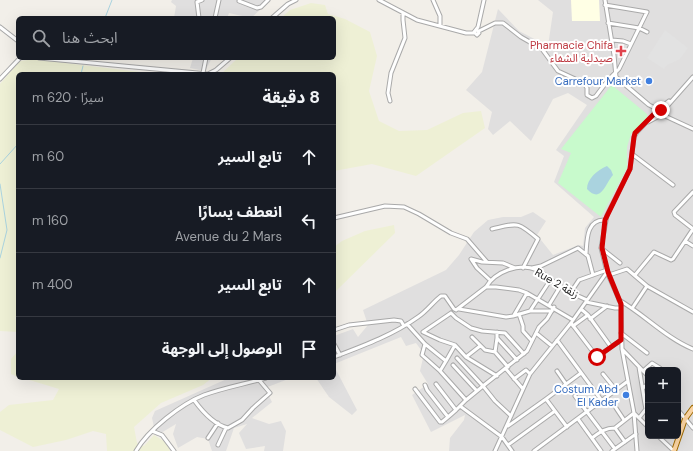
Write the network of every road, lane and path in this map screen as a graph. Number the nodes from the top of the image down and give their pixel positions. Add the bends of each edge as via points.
1 (202, 0) edge
2 (219, 0) edge
3 (268, 0) edge
4 (296, 0) edge
5 (379, 0) edge
6 (433, 0) edge
7 (484, 0) edge
8 (605, 0) edge
9 (239, 1) edge
10 (605, 5) junction
11 (403, 13) junction
12 (199, 16) edge
13 (215, 16) edge
14 (274, 16) edge
15 (608, 23) junction
16 (440, 26) junction
17 (0, 27) edge
18 (640, 28) junction
19 (477, 31) junction
20 (647, 32) dead end
21 (16, 39) edge
22 (612, 40) junction
23 (631, 44) junction
24 (18, 60) edge
25 (60, 60) edge
26 (205, 60) edge
27 (228, 60) edge
28 (192, 72) edge
29 (203, 72) edge
30 (213, 72) edge
31 (615, 73) junction
32 (693, 77) edge
33 (0, 79) edge
34 (390, 101) dead end
35 (659, 113) junction
36 (693, 129) edge
37 (632, 154) junction
38 (672, 185) dead end
39 (693, 192) edge
40 (336, 218) edge
41 (605, 220) junction
42 (492, 229) dead end
43 (685, 241) junction
44 (693, 246) edge
45 (602, 248) junction
46 (586, 254) junction
47 (487, 262) junction
48 (620, 263) dead end
49 (515, 268) junction
50 (523, 268) junction
51 (532, 268) junction
52 (608, 273) junction
53 (593, 274) junction
54 (635, 275) junction
55 (551, 279) junction
56 (490, 280) junction
57 (648, 286) junction
58 (486, 287) junction
59 (560, 287) junction
60 (527, 292) junction
61 (571, 292) junction
62 (538, 299) junction
63 (619, 300) junction
64 (587, 301) junction
65 (549, 305) junction
66 (606, 306) junction
67 (633, 307) junction
68 (621, 308) junction
69 (459, 309) junction
70 (553, 309) junction
71 (581, 309) junction
72 (453, 311) junction
73 (530, 311) junction
74 (693, 312) edge
75 (519, 314) junction
76 (588, 315) junction
77 (513, 316) junction
78 (590, 319) junction
79 (573, 320) junction
80 (406, 325) junction
81 (572, 325) junction
82 (336, 329) edge
83 (423, 332) junction
84 (498, 332) junction
85 (536, 333) junction
86 (621, 333) junction
87 (472, 337) dead end
88 (418, 338) junction
89 (496, 338) junction
90 (557, 340) junction
91 (621, 340) junction
92 (532, 341) junction
93 (425, 344) junction
94 (455, 345) junction
95 (480, 346) junction
96 (552, 346) junction
97 (336, 347) edge
98 (611, 347) junction
99 (622, 349) junction
100 (693, 349) edge
101 (495, 352) junction
102 (647, 353) dead end
103 (340, 354) junction
104 (524, 354) junction
105 (336, 356) edge
106 (466, 357) junction
107 (457, 358) dead end
108 (446, 360) junction
109 (517, 360) junction
110 (452, 365) dead end
111 (640, 367) junction
112 (648, 367) edge
113 (658, 367) edge
114 (507, 368) junction
115 (440, 371) junction
116 (557, 371) dead end
117 (643, 371) edge
118 (581, 373) junction
119 (530, 374) junction
120 (603, 374) dead end
121 (497, 376) junction
122 (514, 379) junction
123 (259, 380) joint
124 (628, 381) junction
125 (436, 384) dead end
126 (566, 384) junction
127 (425, 385) dead end
128 (483, 386) junction
129 (643, 388) joint
130 (415, 389) dead end
131 (523, 389) junction
132 (616, 390) junction
133 (477, 391) junction
134 (645, 395) edge
135 (575, 396) dead end
136 (194, 400) junction
137 (466, 400) junction
138 (546, 400) junction
139 (602, 401) junction
140 (647, 403) edge
141 (460, 406) junction
142 (616, 408) dead end
143 (693, 408) edge
144 (456, 410) junction
145 (555, 411) junction
146 (587, 412) junction
147 (634, 413) junction
148 (681, 414) edge
149 (511, 416) junction
150 (448, 417) junction
151 (639, 418) junction
152 (578, 419) junction
153 (685, 419) junction
154 (624, 420) junction
155 (218, 423) junction
156 (645, 424) edge
157 (507, 427) junction
158 (567, 427) junction
159 (226, 428) junction
160 (614, 428) junction
161 (693, 428) edge
162 (152, 431) junction
163 (601, 431) junction
164 (636, 434) junction
165 (502, 437) junction
166 (208, 438) dead end
167 (592, 438) junction
168 (662, 439) edge
169 (625, 442) junction
170 (218, 445) dead end
171 (508, 445) junction
172 (614, 450) edge
173 (136, 451) edge
174 (174, 451) edge
175 (495, 451) edge
176 (512, 451) edge
177 (534, 451) edge
178 (601, 451) edge
179 (637, 451) edge
180 (674, 451) edge

1 - 12 street via 197,2
2 - 13 street
3 - 9 street via 257,8
4 - 14 street
5 - 11 street
6 - 16 street via 440,16
7 - 19 street
8 - 10 street
10 - 15 street
10 - 18 street via 647,12
11 - 16 street
11 - 34 street via 405,38 391,73 388,93
15 - 18 street
15 - 22 street
16 - 19 street via 466,33
17 - 21 street
18 - 20 street
18 - 23 street
19 - 31 street via 495,23 503,24 542,49 558,71 584,83 587,95 592,98
22 - 23 street
22 - 31 street
23 - 31 street
24 - 33 street
25 - 28 street
26 - 29 street
27 - 30 street
31 - 35 street via 618,79
32 - 35 street
35 - 36 street
35 - 37 street via 643,125 634,137
37 - 38 street
37 - 41 street via 630,169
39 - 43 street via 674,213 693,229
40 - 47 street via 385,206 404,208 467,239
41 - 45 street
41 - 46 street via 595,222 589,230
42 - 50 street via 514,224 522,226 538,239
43 - 44 street
43 - 54 street via 674,259 654,252
45 - 48 street
45 - 52 street
46 - 51 street via 578,248 542,266
46 - 53 street
47 - 49 street via 503,263
47 - 56 street via 471,260
49 - 50 street, Rue 2 زنقة
49 - 56 street, Rue 2 زنقة via 502,272
50 - 51 street, Rue 2 زنقة
51 - 55 street, Rue 2 زنقة
52 - 53 street
52 - 54 street via 625,269
52 - 63 street
52 - 64 street
53 - 61 street via 579,280
54 - 57 street
55 - 59 street, Rue 2 زنقة
55 - 62 street
56 - 58 street
57 - 67 street
57 - 74 street
58 - 60 street
58 - 69 street
59 - 61 street, Rue 2 زنقة
59 - 65 street
60 - 62 street
60 - 77 street
61 - 64 street, Rue 2 زنقة
62 - 65 street
62 - 73 street
63 - 67 street
63 - 68 street
64 - 66 street, Rue 2 زنقة
64 - 71 street
65 - 70 street
66 - 68 street, Rue 2 زنقة
66 - 78 street
67 - 100 street via 678,343
68 - 86 street
69 - 72 street
69 - 77 street
70 - 73 street
70 - 79 street
70 - 85 street
71 - 76 street
71 - 79 street
72 - 80 street via 447,298 441,296 424,313
72 - 83 street
72 - 84 street via 456,318 471,328
73 - 75 street
75 - 77 street
75 - 92 street via 523,331
76 - 78 street
76 - 81 street
78 - 98 street
79 - 81 street
80 - 82 street via 394,320 349,325
80 - 88 street
80 - 103 street via 368,344
81 - 90 street
81 - 98 street via 597,357
83 - 88 street
83 - 94 street
84 - 89 street
84 - 104 street via 505,333
85 - 92 street
85 - 96 street
86 - 91 street
86 - 102 street
87 - 95 street
88 - 93 street
89 - 101 street
89 - 109 street
90 - 96 street
90 - 118 street
91 - 98 street
91 - 99 street
92 - 104 street
93 - 108 street
93 - 115 street via 422,355
94 - 106 street
94 - 108 street
95 - 101 street
95 - 106 street
96 - 119 street
97 - 103 street
99 - 111 street
99 - 124 street
101 - 114 street
103 - 105 street
104 - 109 street
106 - 121 street
107 - 128 street
108 - 115 street
109 - 114 street
110 - 133 street
111 - 117 street
111 - 129 street
112 - 113 street via 652,363
114 - 121 street
114 - 122 street
115 - 137 street
116 - 126 street
118 - 126 street
118 - 139 street
119 - 122 street via 526,370
119 - 131 street
120 - 132 street
121 - 128 street
122 - 131 street
123 - 136 street
123 - 159 street via 269,394 240,422
124 - 132 street
124 - 147 street
125 - 144 street
126 - 138 street
127 - 150 street
128 - 133 street
128 - 149 street
129 - 134 street
130 - 150 street via 440,422
131 - 149 street
132 - 139 street
133 - 137 street
135 - 146 street
136 - 155 street
136 - 162 street
137 - 141 street
138 - 145 street
138 - 157 street
139 - 146 street
140 - 151 street via 646,409
141 - 144 street
141 - 165 street
142 - 154 street
143 - 153 main road
144 - 150 street
145 - 158 street
145 - 171 street
146 - 152 street
146 - 163 street
147 - 151 street
147 - 154 street
147 - 164 street
148 - 153 street
149 - 157 street
151 - 156 street
152 - 158 street
152 - 167 street
153 - 161 street
153 - 180 main road
154 - 160 street
155 - 159 street
155 - 166 street
157 - 165 street
158 - 177 street
159 - 170 street
160 - 163 street
160 - 169 street
162 - 173 street
162 - 174 street via 162,436
163 - 167 street
163 - 172 street
164 - 169 street
164 - 179 street
165 - 171 street
165 - 175 street
167 - 178 street
168 - 180 street
169 - 172 street
171 - 176 street

